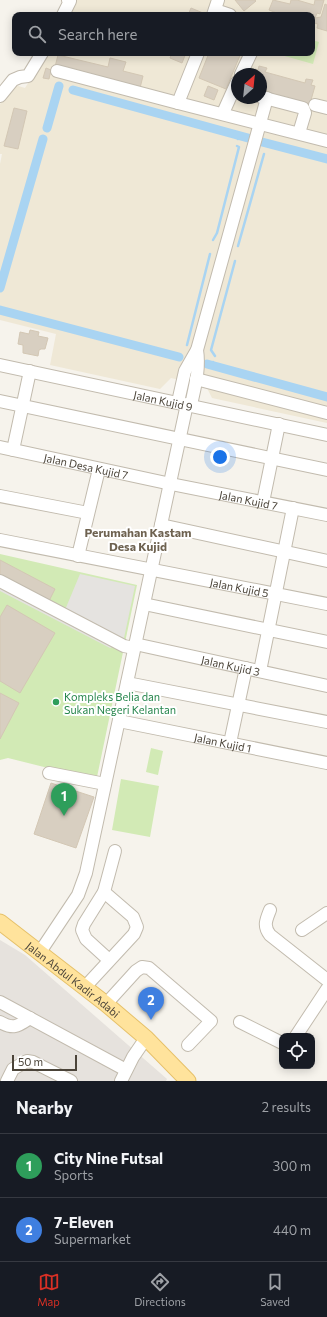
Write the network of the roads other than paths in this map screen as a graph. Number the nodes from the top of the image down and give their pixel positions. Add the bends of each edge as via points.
1 (70, 0) edge
2 (64, 12) edge
3 (40, 56) edge
4 (197, 56) edge
5 (249, 56) edge
6 (244, 68) edge
7 (57, 71) dead end
8 (0, 96) edge
9 (231, 96) edge
10 (267, 98) edge
11 (178, 103) junction
12 (263, 104) edge
13 (223, 113) junction
14 (260, 123) junction
15 (299, 133) junction
16 (327, 140) edge
17 (197, 350) junction
18 (0, 365) edge
19 (30, 371) junction
20 (196, 379) junction
21 (0, 401) edge
22 (185, 404) junction
23 (23, 406) junction
24 (327, 413) edge
25 (279, 424) junction
26 (327, 434) edge
27 (180, 439) junction
28 (4, 450) edge
29 (272, 459) junction
30 (99, 469) junction
31 (327, 470) edge
32 (171, 484) junction
33 (0, 496) edge
34 (263, 502) junction
35 (293, 508) junction
36 (88, 514) junction
37 (327, 515) edge
38 (162, 525) junction
39 (0, 540) edge
40 (285, 552) junction
41 (78, 556) junction
42 (327, 561) edge
43 (152, 568) junction
44 (0, 581) edge
45 (277, 594) junction
46 (144, 604) junction
47 (327, 604) edge
48 (269, 630) junction
49 (327, 642) edge
50 (134, 646) junction
51 (246, 668) junction
52 (260, 671) junction
53 (127, 683) junction
54 (327, 686) edge
55 (238, 705) junction
56 (118, 721) junction
57 (327, 722) edge
58 (230, 743) junction
59 (327, 763) edge
60 (48, 773) dead end
61 (105, 784) junction
62 (115, 851) dead end
63 (104, 892) junction
64 (270, 910) dead end
65 (327, 913) edge
66 (0, 922) edge
67 (302, 930) dead end
68 (40, 952) junction
69 (109, 960) junction
70 (327, 980) edge
71 (85, 987) junction
72 (327, 989) edge
73 (0, 1002) edge
74 (106, 1004) junction
75 (30, 1018) junction
76 (0, 1022) edge
77 (240, 1022) dead end
78 (298, 1033) edge
79 (146, 1038) junction
80 (279, 1042) edge
81 (188, 1046) dead end
82 (126, 1070) junction
83 (7, 1081) edge
84 (71, 1081) edge
85 (121, 1081) edge
86 (188, 1081) edge
87 (201, 1081) edge

1 - 2 street
3 - 8 street via 28,76 13,80
4 - 11 street
5 - 6 street
7 - 11 street
9 - 13 street
10 - 15 street via 303,108 305,113
11 - 13 street
12 - 14 street
13 - 14 street
14 - 15 street
14 - 17 street
15 - 16 street
17 - 20 street via 199,361
17 - 22 street via 185,371
18 - 19 street, Jalan Kujid 9
19 - 22 street, Jalan Kujid 9
19 - 23 street
20 - 22 street
20 - 24 street
21 - 23 street
22 - 25 street, Jalan Kujid 9
22 - 27 street
23 - 27 street
23 - 28 street
25 - 26 street, Jalan Kujid 9
25 - 29 street
27 - 29 street
27 - 32 street
28 - 30 street, Jalan Desa Kujid 7
29 - 31 street
29 - 34 street
30 - 32 street, Jalan Desa Kujid 7
30 - 36 street
32 - 34 street, Jalan Kujid 7
32 - 38 street
33 - 36 street
34 - 35 street, Jalan Kujid 7
35 - 37 street, Jalan Kujid 7
35 - 40 street
36 - 41 street
38 - 40 street
38 - 43 street
39 - 41 street, Jalan Kujid 5
40 - 42 street
40 - 45 street
41 - 43 street, Jalan Kujid 5
43 - 45 street, Jalan Kujid 5
43 - 46 street
44 - 50 street, Jalan Kujid 3 via 124,646
45 - 47 street, Jalan Kujid 5
45 - 48 street
46 - 48 street
46 - 50 street
48 - 49 street
48 - 52 street
50 - 51 street, Jalan Kujid 3
50 - 53 street
51 - 52 street, Jalan Kujid 3
51 - 55 street
52 - 54 street, Jalan Kujid 3
53 - 55 street
53 - 56 street
55 - 57 street
55 - 58 street
56 - 58 street, Jalan Kujid 1
56 - 61 street
58 - 59 street, Jalan Kujid 1
60 - 61 street
61 - 68 street via 83,884
62 - 63 street
63 - 69 street via 82,927 86,939
63 - 69 street via 135,920 136,931
64 - 70 street via 265,921 266,930 270,935
65 - 67 street
66 - 68 main road, Jalan Abdul Kadir Adabi
68 - 71 main road, Jalan Abdul Kadir Adabi
69 - 71 street
71 - 74 main road, Jalan Abdul Kadir Adabi
72 - 78 street
73 - 75 street
74 - 79 main road, Jalan Abdul Kadir Adabi
74 - 81 street via 136,971 142,967 149,968 212,1021
75 - 76 street via 17,1026 9,1027
75 - 82 street
77 - 80 street
79 - 82 street
79 - 86 main road, Jalan Abdul Kadir Adabi
79 - 87 main road, Jalan Abdul Kadir Adabi via 176,1058
82 - 85 street
83 - 84 street via 13,1069 27,1061

